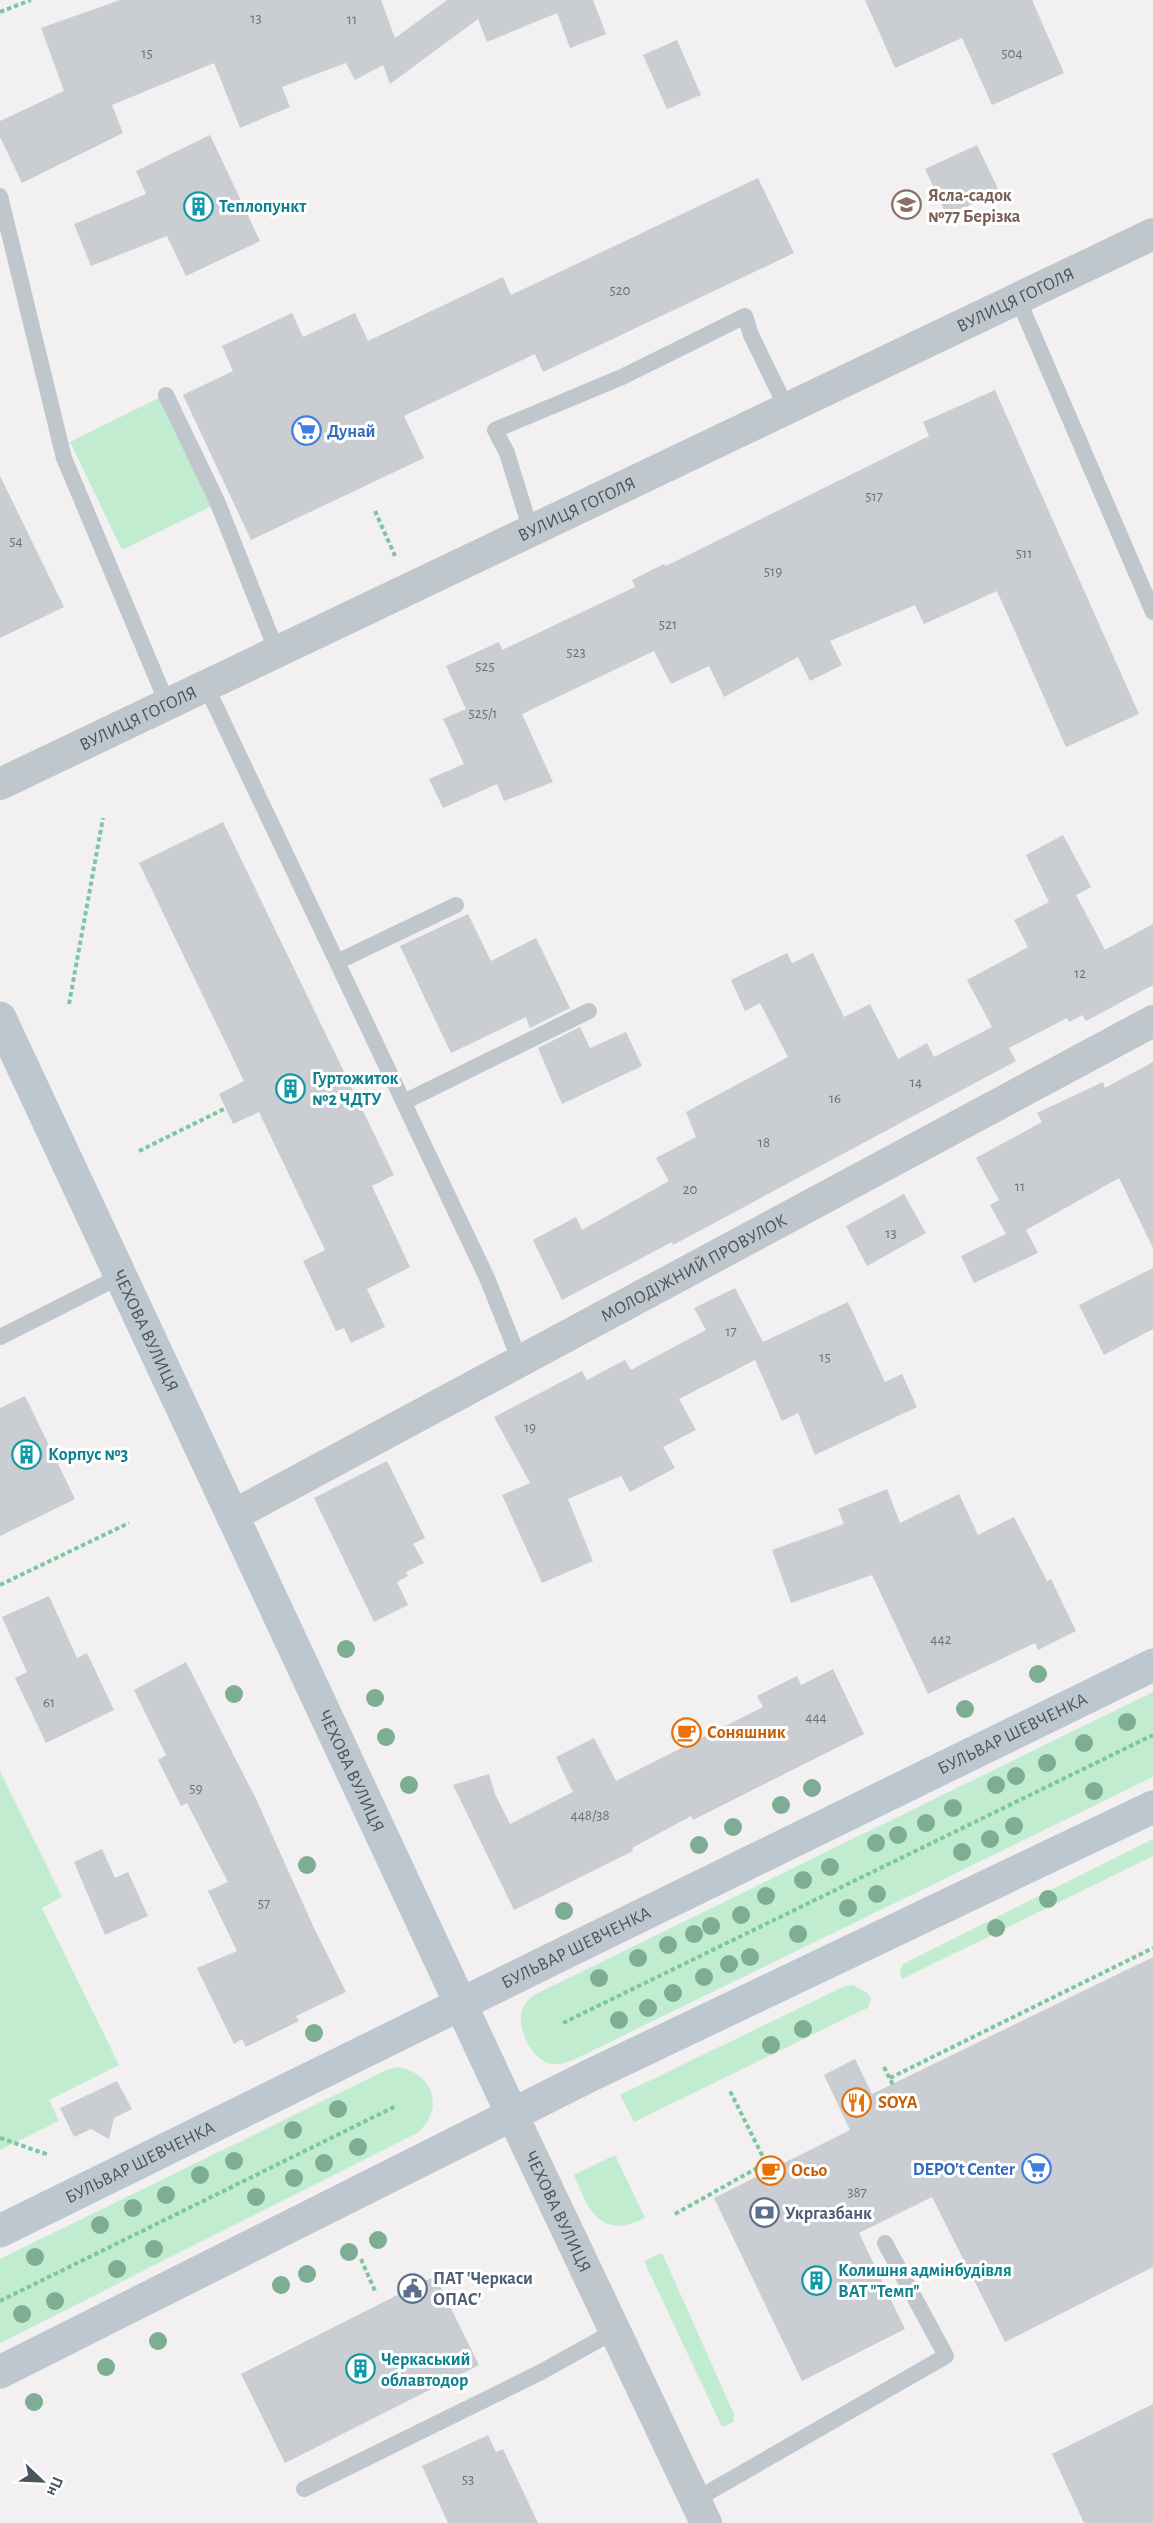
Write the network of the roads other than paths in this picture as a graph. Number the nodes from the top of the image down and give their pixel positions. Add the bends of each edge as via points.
1 (0, 196) edge
2 (1153, 234) edge
3 (1018, 299) junction
4 (166, 395) dead end
5 (787, 409) junction
6 (531, 531) junction
7 (1153, 612) edge
8 (278, 652) junction
9 (206, 686) junction
10 (167, 703) junction
11 (0, 784) edge
12 (456, 904) dead end
13 (337, 962) junction
14 (589, 1011) dead end
15 (0, 1018) edge
16 (1153, 1021) edge
17 (404, 1102) junction
18 (121, 1276) junction
19 (0, 1337) edge
20 (520, 1361) junction
21 (232, 1516) junction
22 (1153, 1665) edge
23 (1153, 1808) edge
24 (460, 2004) junction
25 (512, 2114) junction
26 (0, 2231) edge
27 (885, 2243) dead end
28 (615, 2331) junction
29 (0, 2372) edge
30 (304, 2489) dead end
31 (700, 2511) edge

1 - 10 lane via 64,458
2 - 3 street, ВУЛИЦЯ ГОГОЛЯ
3 - 5 street, ВУЛИЦЯ ГОГОЛЯ
3 - 7 lane
4 - 8 lane via 217,501
5 - 6 street, ВУЛИЦЯ ГОГОЛЯ
5 - 6 lane via 745,316 622,377 495,430 507,453
6 - 8 street, ВУЛИЦЯ ГОГОЛЯ
8 - 9 street, ВУЛИЦЯ ГОГОЛЯ
9 - 10 street, ВУЛИЦЯ ГОГОЛЯ
9 - 13 lane
10 - 11 street, ВУЛИЦЯ ГОГОЛЯ
12 - 13 lane
13 - 17 lane
14 - 17 lane
15 - 18 main road, ЧЕХОВА ВУЛИЦЯ
16 - 20 street, МОЛОДІЖНИЙ ПРОВУЛОК
17 - 20 lane via 487,1278
18 - 19 lane
18 - 21 main road, ЧЕХОВА ВУЛИЦЯ
20 - 21 street, МОЛОДІЖНИЙ ПРОВУЛОК
21 - 24 main road, ЧЕХОВА ВУЛИЦЯ
22 - 24 main road, БУЛЬВАР ШЕВЧЕНКА
23 - 25 main road
24 - 25 main road, ЧЕХОВА ВУЛИЦЯ
24 - 26 main road, БУЛЬВАР ШЕВЧЕНКА
25 - 28 street, ЧЕХОВА ВУЛИЦЯ
25 - 29 main road
27 - 31 lane via 946,2356
28 - 30 lane via 541,2372
28 - 31 street, ЧЕХОВА ВУЛИЦЯ

